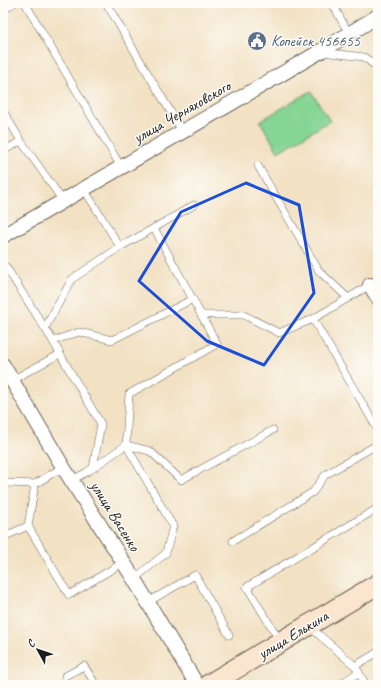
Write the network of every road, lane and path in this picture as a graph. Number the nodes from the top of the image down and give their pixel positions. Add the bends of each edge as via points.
1 (14, 3) edge
2 (25, 3) edge
3 (106, 3) edge
4 (332, 3) edge
5 (3, 10) edge
6 (378, 16) edge
7 (349, 34) junction
8 (321, 52) junction
9 (378, 68) edge
10 (3, 111) edge
11 (182, 131) junction
12 (21, 141) junction
13 (3, 151) edge
14 (258, 166) dead end
15 (122, 167) junction
16 (84, 189) junction
17 (63, 201) junction
18 (194, 205) dead end
19 (154, 228) junction
20 (3, 236) edge
21 (120, 247) junction
22 (6, 267) dead end
23 (370, 285) joint
24 (348, 298) junction
25 (378, 298) edge
26 (193, 299) junction
27 (201, 314) junction
28 (313, 319) junction
29 (45, 328) junction
30 (53, 341) junction
31 (60, 354) junction
32 (3, 365) edge
33 (12, 380) junction
34 (273, 430) dead end
35 (378, 430) edge
36 (378, 444) edge
37 (126, 445) junction
38 (63, 467) junction
39 (93, 468) junction
40 (72, 480) junction
41 (35, 484) junction
42 (3, 485) edge
43 (378, 508) edge
44 (28, 526) junction
45 (3, 537) edge
46 (233, 541) dead end
47 (124, 562) junction
48 (134, 579) junction
49 (378, 584) edge
50 (148, 602) junction
51 (308, 626) junction
52 (229, 635) dead end
53 (281, 642) junction
54 (378, 652) edge
55 (357, 669) junction
56 (65, 676) dead end
57 (96, 685) edge
58 (197, 685) edge
59 (208, 685) edge
60 (339, 685) edge
61 (366, 685) edge

1 - 5 lane
2 - 15 lane
3 - 11 lane
4 - 7 lane
6 - 7 street, улица Черняховского
7 - 8 street, улица Черняховского
8 - 9 lane via 364,57
8 - 11 street, улица Черняховского
10 - 12 lane
11 - 15 street, улица Черняховского
12 - 13 lane
12 - 17 lane
14 - 24 lane via 320,271
15 - 16 street, улица Черняховского
16 - 17 street, улица Черняховского
16 - 21 lane
17 - 20 street, улица Черняховского
18 - 19 lane
19 - 21 lane
19 - 26 lane
21 - 29 lane via 72,279
22 - 29 lane
23 - 24 lane
23 - 25 street
24 - 28 lane
26 - 27 lane
26 - 30 lane via 112,340 79,332
27 - 28 lane via 244,315 279,333
27 - 37 lane via 217,344 129,394
28 - 35 lane
29 - 30 lane
30 - 31 lane
31 - 33 lane
31 - 39 lane via 101,424
32 - 33 street, улица Васенко
33 - 38 street, улица Васенко
34 - 37 lane via 181,480 150,451
36 - 46 lane via 325,475 313,492
37 - 39 lane
37 - 48 lane via 173,526 166,553
38 - 40 street, улица Васенко
38 - 41 lane
39 - 40 lane
40 - 47 street, улица Васенко
41 - 42 lane
41 - 44 lane
43 - 53 lane via 248,587
44 - 45 lane
44 - 47 lane via 69,596
47 - 48 street, улица Васенко
48 - 50 street, улица Васенко
49 - 51 street, улица Елькина
50 - 52 lane via 195,575
50 - 58 street, улица Васенко
51 - 53 street, улица Елькина
51 - 55 lane
53 - 59 street, улица Елькина
54 - 55 lane
55 - 60 lane
55 - 61 lane
56 - 57 lane via 84,666

